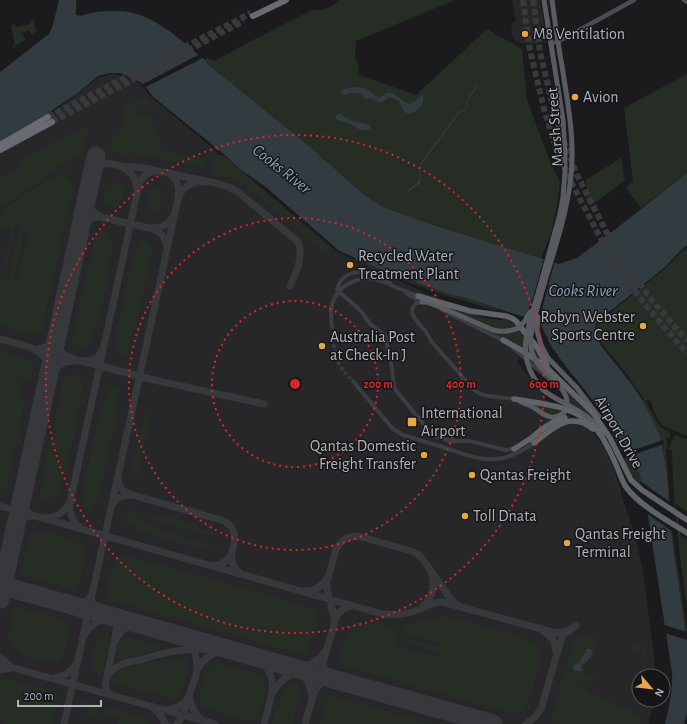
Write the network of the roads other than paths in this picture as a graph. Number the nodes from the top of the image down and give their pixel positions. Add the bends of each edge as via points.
1 (276, 0) edge
2 (286, 0) edge
3 (544, 0) edge
4 (552, 0) edge
5 (634, 0) edge
6 (684, 0) edge
7 (687, 2) edge
8 (559, 42) junction
9 (551, 44) junction
10 (565, 85) junction
11 (564, 130) junction
12 (0, 145) edge
13 (0, 150) edge
14 (553, 246) junction
15 (390, 283) junction
16 (398, 288) junction
17 (418, 296) junction
18 (539, 297) junction
19 (421, 302) junction
20 (473, 322) junction
21 (332, 326) tunnel mouth
22 (503, 340) junction
23 (353, 381) tunnel mouth
24 (568, 387) junction
25 (514, 400) junction
26 (567, 401) junction
27 (563, 417) junction
28 (590, 420) junction
29 (594, 426) junction
30 (540, 438) junction
31 (610, 438) junction
32 (531, 441) junction
33 (607, 444) junction
34 (512, 449) joint
35 (617, 466) junction
36 (687, 520) edge
37 (687, 533) edge

1 - 2 highway via 252,15
3 - 9 main road, Marsh Street
4 - 8 main road, Marsh Street
5 - 8 main road
6 - 7 main road
8 - 9 main road
8 - 10 main road, Marsh Street
9 - 11 main road, Marsh Street
10 - 11 main road via 562,89
10 - 14 main road, Marsh Street via 572,132 572,168 567,202
11 - 14 main road, Marsh Street via 563,197
12 - 13 highway via 50,120
14 - 18 main road, Marsh Street
15 - 16 street
15 - 21 street, bridge via 368,278 357,280 342,288 331,307
15 - 34 street via 370,273 357,272 348,274 337,289 361,311 370,324 386,336 394,388 433,435 453,441 469,441
16 - 17 street
16 - 19 street
17 - 20 main road via 457,312
17 - 24 highway via 483,314 506,316 518,322 536,345 546,364
18 - 20 main road, bridge via 527,319 518,328 508,332 500,332
18 - 26 main road, bridge via 530,342 531,350 543,370 561,388
18 - 28 main road, Airport Drive, bridge via 525,340 529,370 547,393 582,412
18 - 31 main road, Airport Drive, bridge via 537,326 541,345 548,358 591,406
19 - 20 main road via 427,302
19 - 22 street
19 - 25 street via 412,308 415,318 432,342 475,391
22 - 24 highway via 537,360
22 - 26 street via 558,387
23 - 32 street, bridge via 393,429 404,435 465,455 489,459 516,454 526,448
24 - 31 highway via 594,414
25 - 26 main road via 552,418 562,414
25 - 28 highway, bridge via 559,407
26 - 27 main road
27 - 29 highway via 580,418
27 - 30 main road
27 - 32 highway, bridge via 550,423
28 - 29 highway
28 - 33 main road, Airport Drive via 600,429
29 - 33 highway
30 - 32 highway
30 - 35 highway via 565,422 584,423 596,432
31 - 36 highway, Airport Drive via 628,474 637,485
32 - 34 highway
33 - 35 highway, Airport Drive
35 - 37 highway, Airport Drive via 626,487 634,496

